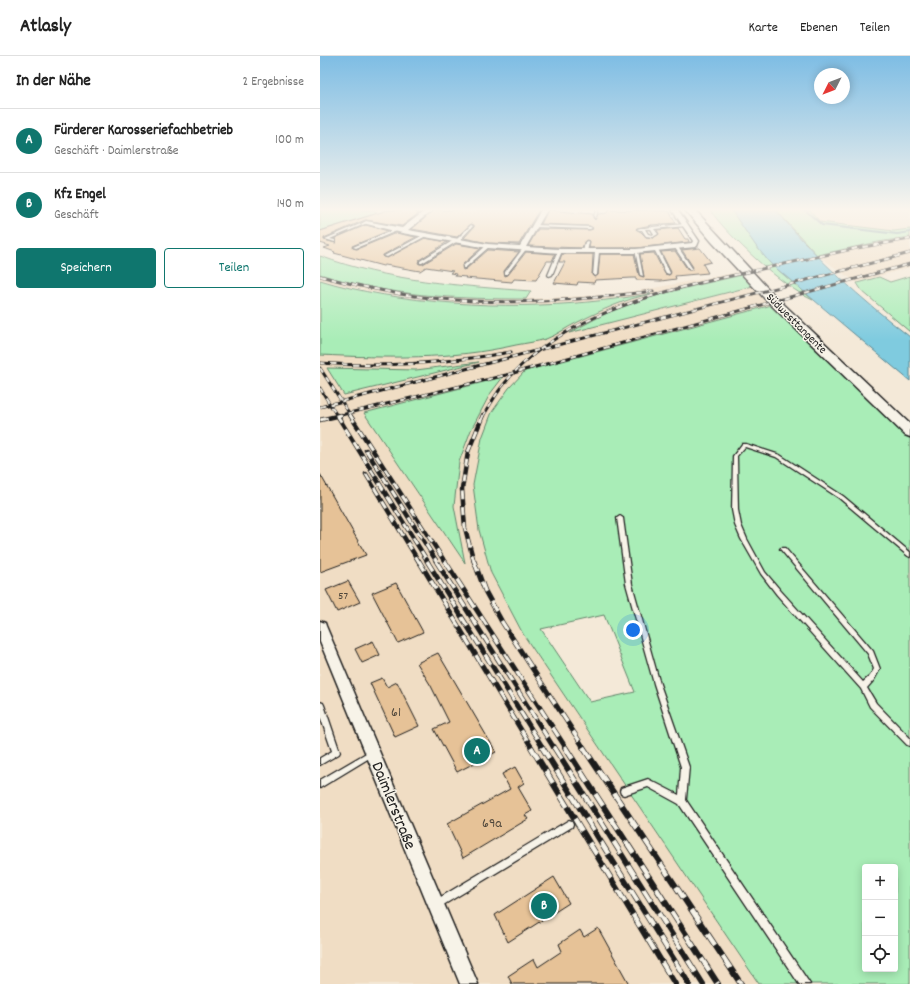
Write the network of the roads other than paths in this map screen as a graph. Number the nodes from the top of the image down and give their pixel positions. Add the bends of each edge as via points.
1 (391, 253) edge
2 (435, 253) edge
3 (480, 253) edge
4 (519, 253) edge
5 (559, 253) edge
6 (597, 253) edge
7 (637, 253) edge
8 (658, 253) edge
9 (680, 253) edge
10 (728, 253) edge
11 (738, 253) edge
12 (386, 256) dead end
13 (421, 262) dead end
14 (464, 267) dead end
15 (690, 268) dead end
16 (506, 273) dead end
17 (668, 273) dead end
18 (550, 275) dead end
19 (595, 275) dead end
20 (642, 275) dead end
21 (910, 419) edge
22 (910, 432) edge
23 (620, 518) dead end
24 (783, 549) dead end
25 (910, 555) edge
26 (320, 626) edge
27 (863, 687) junction
28 (320, 705) edge
29 (910, 743) edge
30 (373, 752) junction
31 (320, 762) edge
32 (320, 784) edge
33 (624, 791) dead end
34 (682, 801) junction
35 (569, 824) dead end
36 (437, 905) junction
37 (469, 984) edge
38 (805, 984) edge

1 - 12 lane
2 - 13 lane
3 - 14 lane
4 - 16 lane
5 - 18 lane
6 - 19 lane
7 - 20 lane
8 - 17 lane
9 - 15 lane
10 - 22 highway, Südwesttangente
11 - 21 highway, Südwesttangente
23 - 34 lane via 629,584 657,684 685,768
24 - 27 lane via 871,653 877,669
25 - 27 lane via 841,497 778,456 744,445 735,456 735,510 738,525 754,558 779,594
26 - 30 street, Daimlerstraße
27 - 29 lane via 873,705
28 - 31 lane via 336,752
30 - 32 lane
30 - 36 street, Daimlerstraße
33 - 34 lane via 648,783
34 - 38 lane
35 - 36 lane
36 - 37 street, Daimlerstraße

